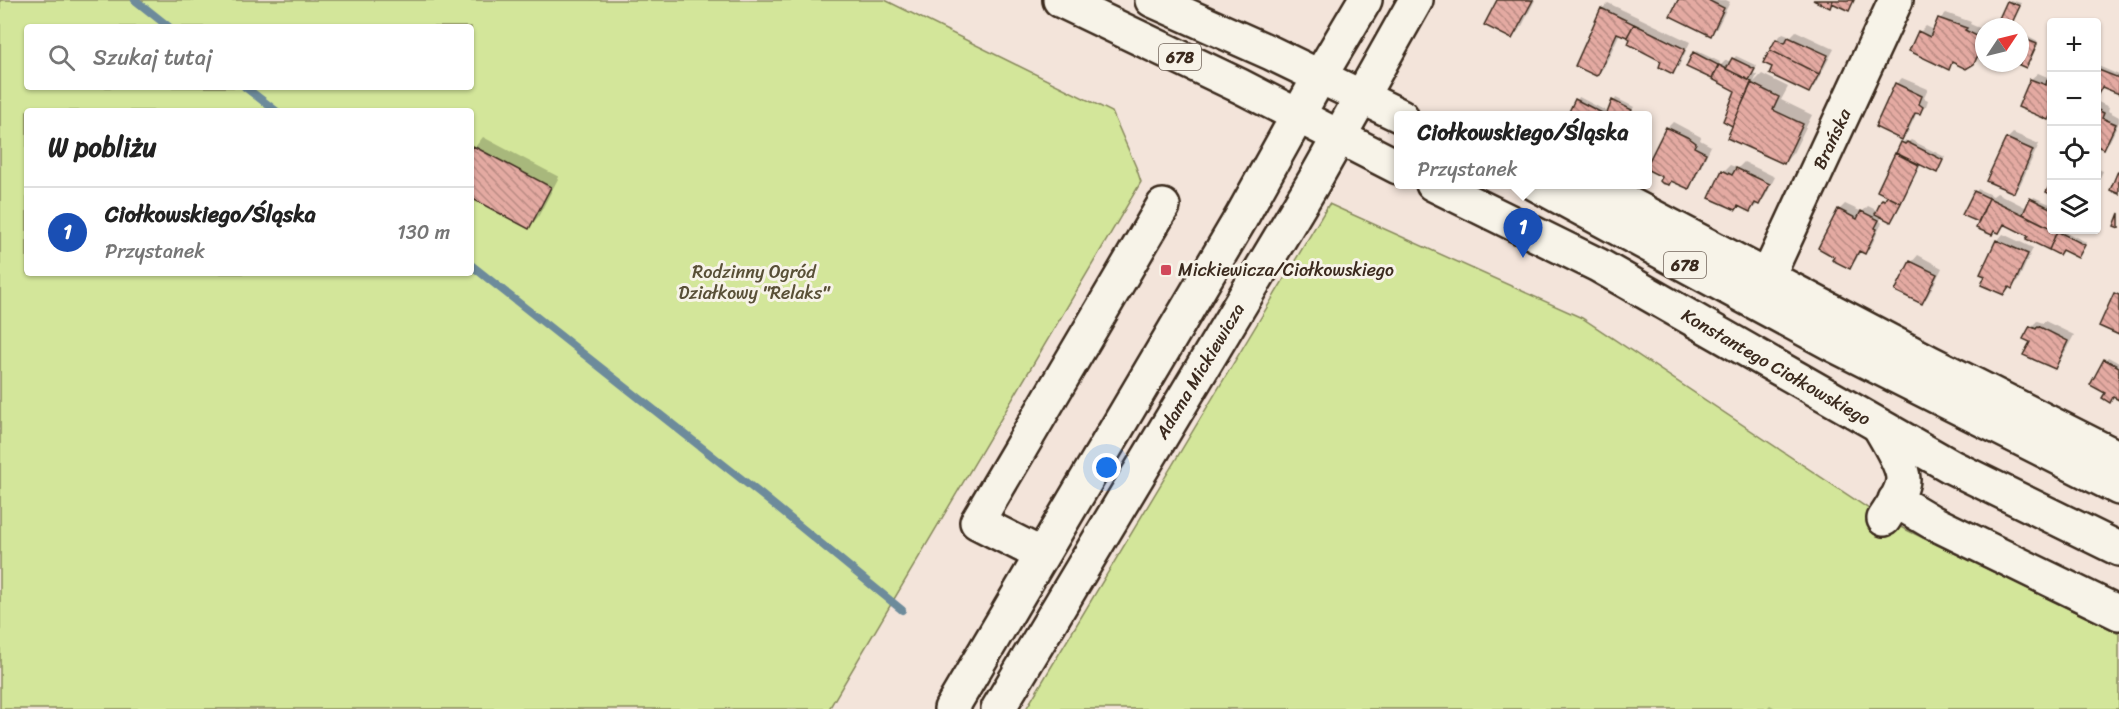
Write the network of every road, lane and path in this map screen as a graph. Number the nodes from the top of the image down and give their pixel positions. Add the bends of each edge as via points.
1 (1060, 0) edge
2 (1152, 0) edge
3 (1365, 0) edge
4 (1373, 0) edge
5 (1896, 0) edge
6 (1413, 5) edge
7 (1216, 28) junction
8 (1195, 64) junction
9 (1320, 76) junction
10 (1361, 95) junction
11 (1394, 112) edge
12 (1299, 115) junction
13 (1339, 136) junction
14 (1394, 165) edge
15 (1446, 189) edge
16 (1545, 189) edge
17 (1600, 189) edge
18 (1163, 206) dead end
19 (1241, 218) junction
20 (1279, 237) junction
21 (1767, 278) junction
22 (1834, 345) junction
23 (1806, 385) junction
24 (1879, 426) junction
25 (2119, 458) edge
26 (2119, 488) edge
27 (2119, 549) edge
28 (1042, 555) junction
29 (2119, 613) edge
30 (951, 709) edge
31 (998, 709) edge

1 - 8 street, 678
2 - 7 street, 678
3 - 9 street
4 - 6 street via 1388,15 1404,15
5 - 21 street, Brańska
6 - 10 street, Adama Mickiewicza
7 - 8 street via 1223,42 1220,56 1209,64
7 - 9 street, 678
8 - 12 street, 678
9 - 10 street, 678
9 - 12 street
10 - 11 street, 678
10 - 13 street, Adama Mickiewicza
12 - 13 street, 678
12 - 19 street
13 - 14 street, 678
13 - 20 street, Adama Mickiewicza
15 - 23 street, Konstantego Ciołkowskiego / 678 via 1598,265
16 - 22 street, 678
17 - 21 street
18 - 28 street via 977,522
19 - 20 street via 1255,214 1269,218
19 - 28 street
20 - 31 street, Adama Mickiewicza
21 - 25 street
22 - 23 street via 1819,345 1803,358 1801,377
22 - 26 street, 678
23 - 24 street, Konstantego Ciołkowskiego / 678
24 - 27 street, Konstantego Ciołkowskiego / 678 via 1952,467
24 - 29 street via 1894,452 1903,480 1890,510 1932,522
28 - 30 street

